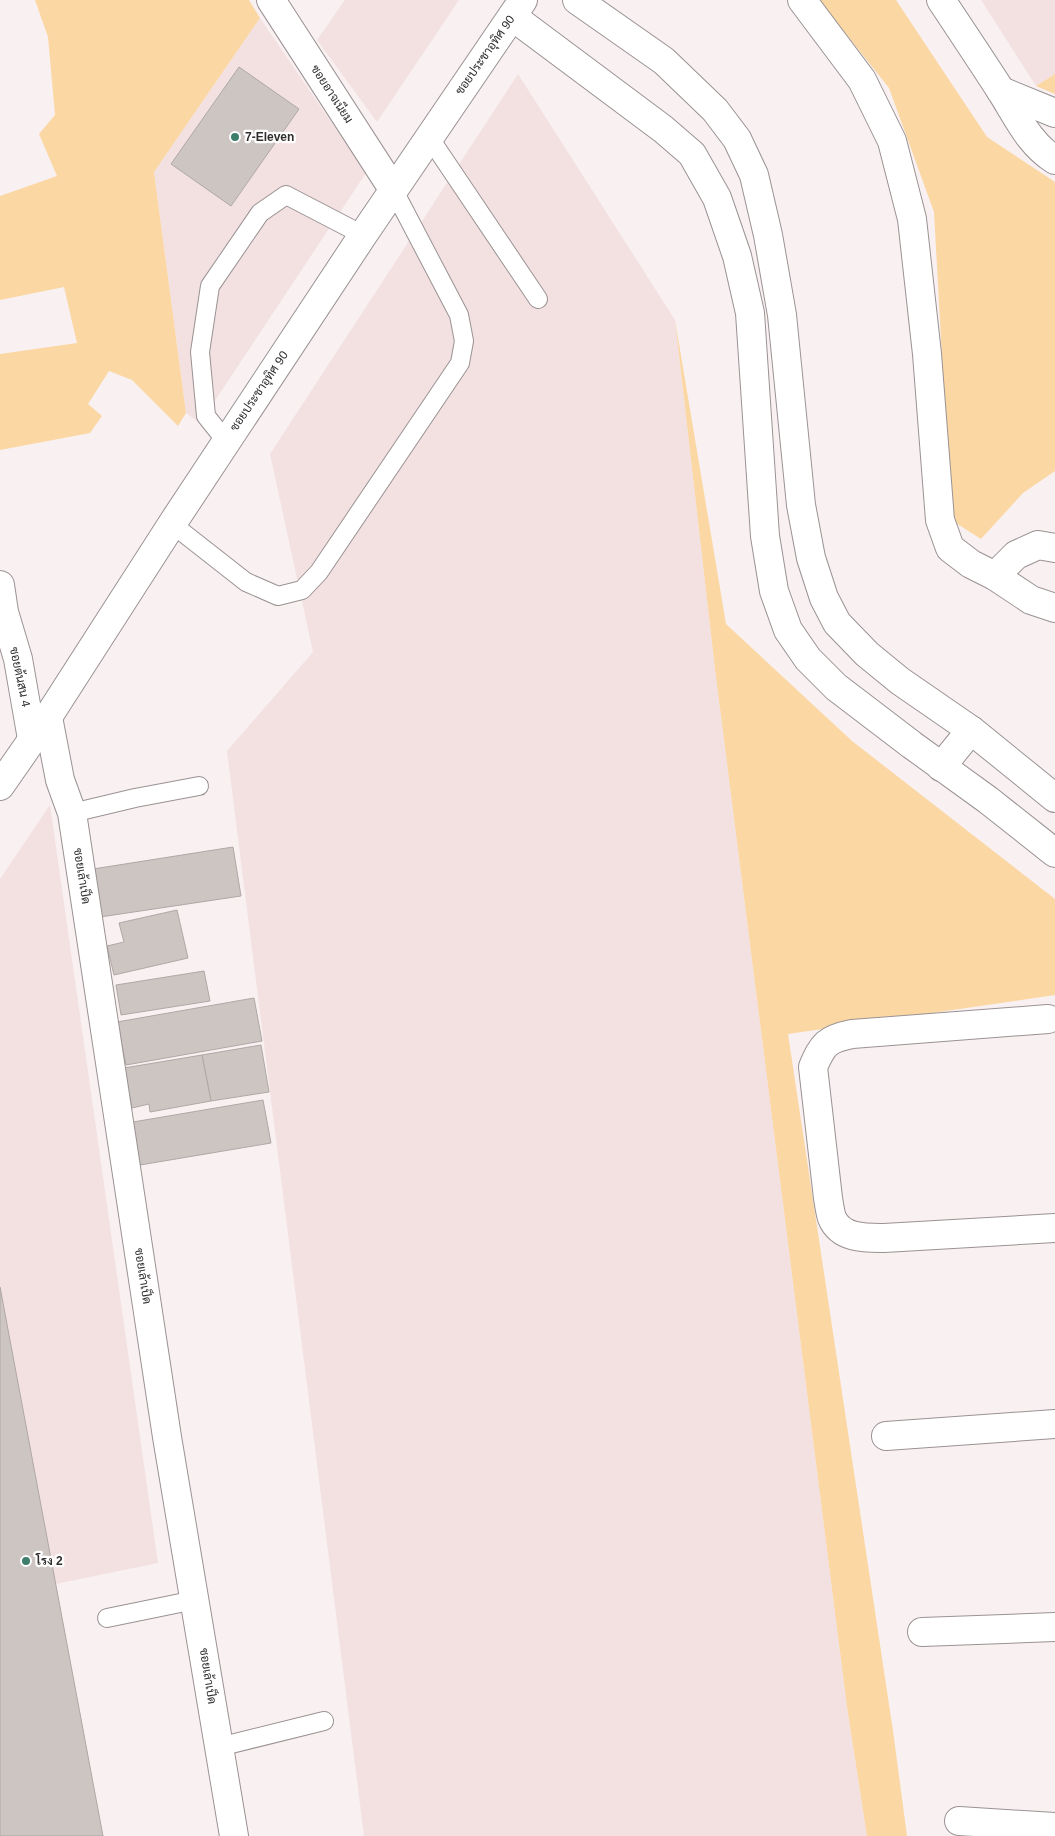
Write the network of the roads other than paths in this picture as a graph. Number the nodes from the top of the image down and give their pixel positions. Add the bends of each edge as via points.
1 (271, 0) edge
2 (577, 0) edge
3 (941, 0) edge
4 (802, 1) edge
5 (518, 8) edge
6 (1001, 91) junction
7 (1055, 113) edge
8 (429, 136) junction
9 (1055, 160) edge
10 (394, 189) junction
11 (363, 235) junction
12 (538, 299) dead end
13 (226, 441) junction
14 (172, 524) junction
15 (1055, 548) edge
16 (995, 576) junction
17 (0, 585) edge
18 (1055, 608) edge
19 (48, 717) junction
20 (971, 730) junction
21 (32, 739) junction
22 (942, 766) junction
23 (0, 786) edge
24 (199, 786) dead end
25 (1055, 798) edge
26 (72, 813) junction
27 (1055, 854) edge
28 (1048, 1019) dead end
29 (1055, 1228) edge
30 (1055, 1424) edge
31 (886, 1436) dead end
32 (195, 1600) junction
33 (107, 1618) dead end
34 (1055, 1627) edge
35 (922, 1632) dead end
36 (324, 1721) dead end
37 (219, 1747) junction
38 (959, 1821) dead end
39 (1055, 1827) edge
40 (234, 1836) edge

1 - 10 street, ซอยอาจเนียม
2 - 20 street via 664,62 715,110 737,139 754,175 768,235 782,315 801,505 811,558 824,598 836,623 867,654
3 - 6 street
4 - 16 street via 862,80 892,141 912,218 940,520 950,548 970,564
5 - 8 street, ซอยประชาอุทิศ 90
5 - 22 street via 692,154 717,198 737,256 750,313 765,536 774,591 788,630 808,659 836,687
6 - 7 street
6 - 9 street via 1026,133 1044,154
8 - 10 street, ซอยประชาอุทิศ 90
8 - 12 lane
10 - 11 street, ซอยประชาอุทิศ 90
10 - 14 lane via 459,314 464,341 460,362 319,572 302,590 278,596 246,582
11 - 13 street, ซอยประชาอุทิศ 90
11 - 13 lane via 286,195 260,213 210,286 200,352 206,416
13 - 14 street, ซอยประชาอุทิศ 90
14 - 19 street, ซอยประชาอุทิศ 90
15 - 16 street via 1038,545 1016,555
16 - 18 street via 1031,600
17 - 21 street, ซอยต้นสน 4 via 18,659
19 - 21 street, ซอยประชาอุทิศ 90
19 - 26 street, ซอยเล้าเป็ด via 60,780
20 - 22 street
20 - 25 street
21 - 23 street, ซอยประชาอุทิศ 90
22 - 27 street
24 - 26 lane
26 - 32 street, ซอยเล้าเป็ด
28 - 29 street via 852,1034 835,1038 821,1050 813,1068 828,1198 832,1218 843,1231 860,1238
30 - 31 street
32 - 33 lane
32 - 37 street, ซอยเล้าเป็ด
34 - 35 street
36 - 37 lane
37 - 40 street, ซอยเล้าเป็ด
38 - 39 street

